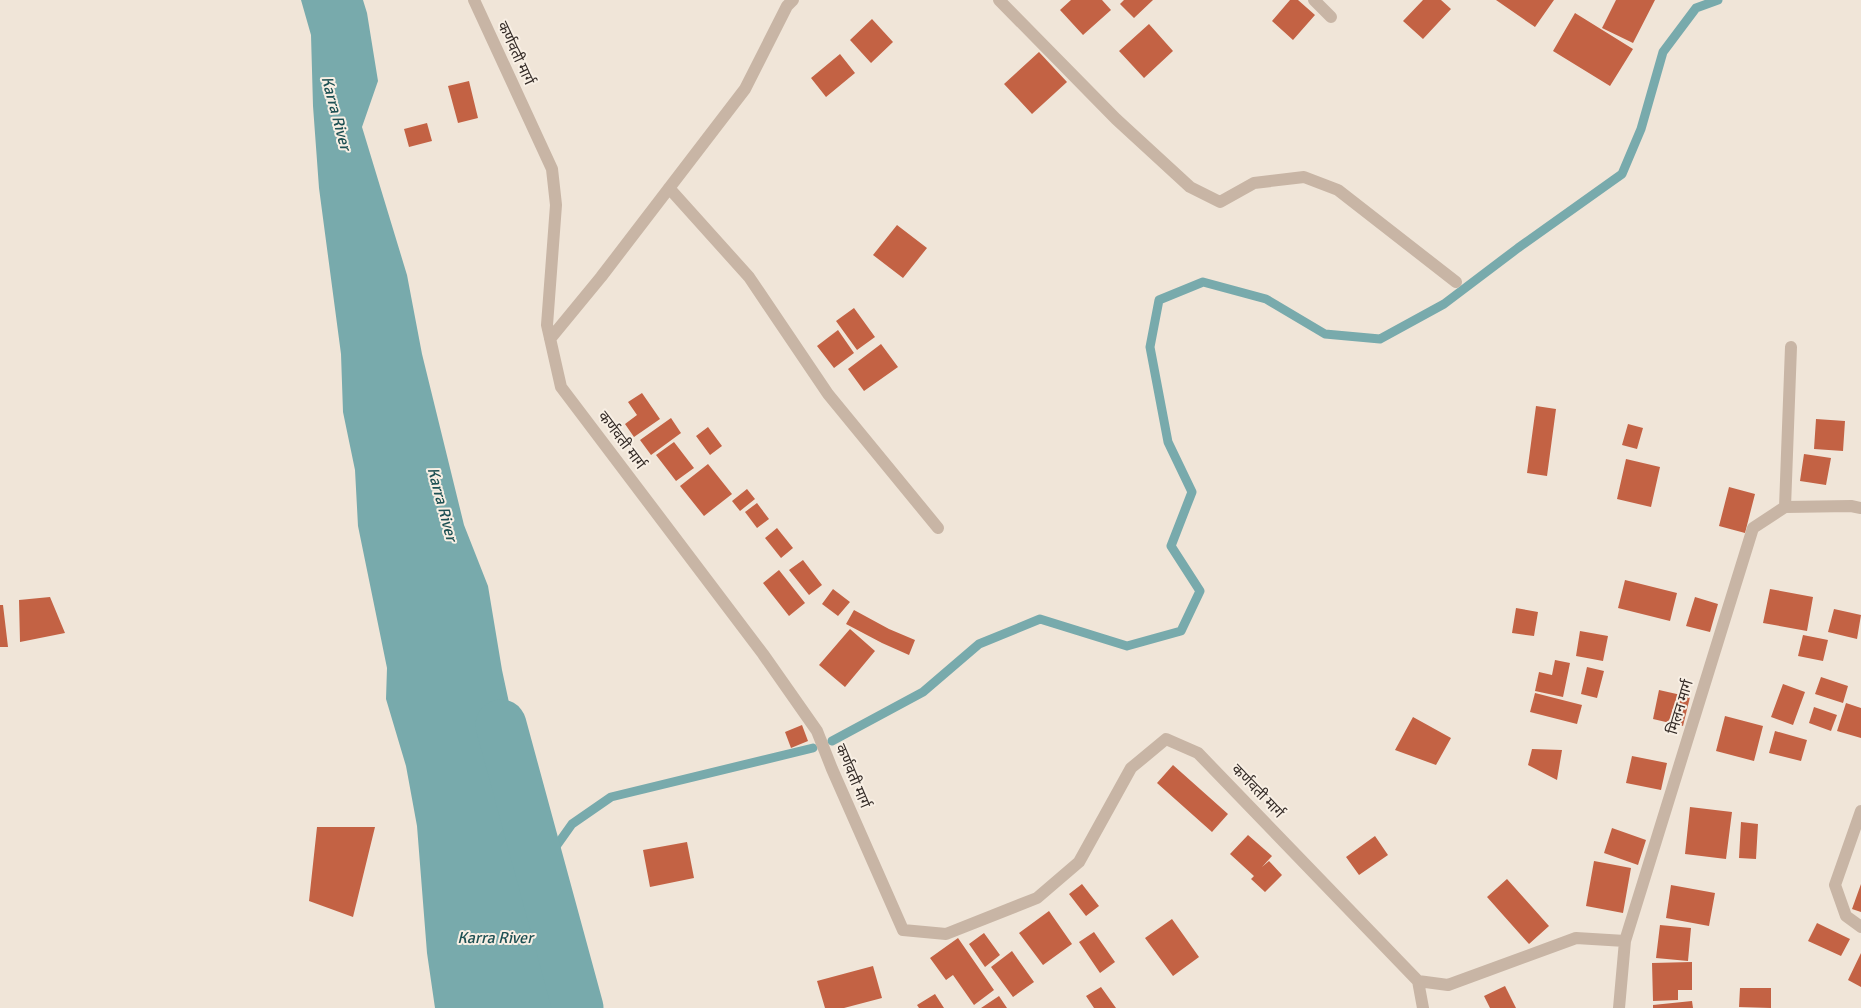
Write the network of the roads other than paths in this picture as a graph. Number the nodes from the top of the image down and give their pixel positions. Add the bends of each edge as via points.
1 (474, 0) edge
2 (793, 0) edge
3 (999, 0) edge
4 (1314, 0) edge
5 (1331, 17) dead end
6 (669, 188) junction
7 (1456, 282) dead end
8 (550, 339) junction
9 (1791, 348) dead end
10 (1785, 507) junction
11 (1861, 508) edge
12 (938, 528) dead end
13 (1861, 811) edge
14 (1861, 927) edge
15 (1625, 941) junction
16 (1418, 981) junction
17 (1423, 1008) edge
18 (1619, 1008) edge

1 - 8 street, कर्णवती मार्ग via 552,169 556,205 546,325
2 - 6 street via 745,89
3 - 7 street via 1116,119 1190,187 1220,202 1254,183 1304,177 1338,190
4 - 5 street
6 - 8 street
6 - 12 street via 749,277 828,394
8 - 16 street, कर्णवती मार्ग via 561,387 763,654 817,731 903,930 946,934 1037,898 1079,862 1132,768 1166,739 1198,753
9 - 10 street
10 - 11 street
10 - 15 street, मिलन मार्ग via 1753,528
13 - 14 street via 1835,885 1846,916
15 - 16 street via 1576,938 1448,985
15 - 18 street, मिलन मार्ग
16 - 17 street

